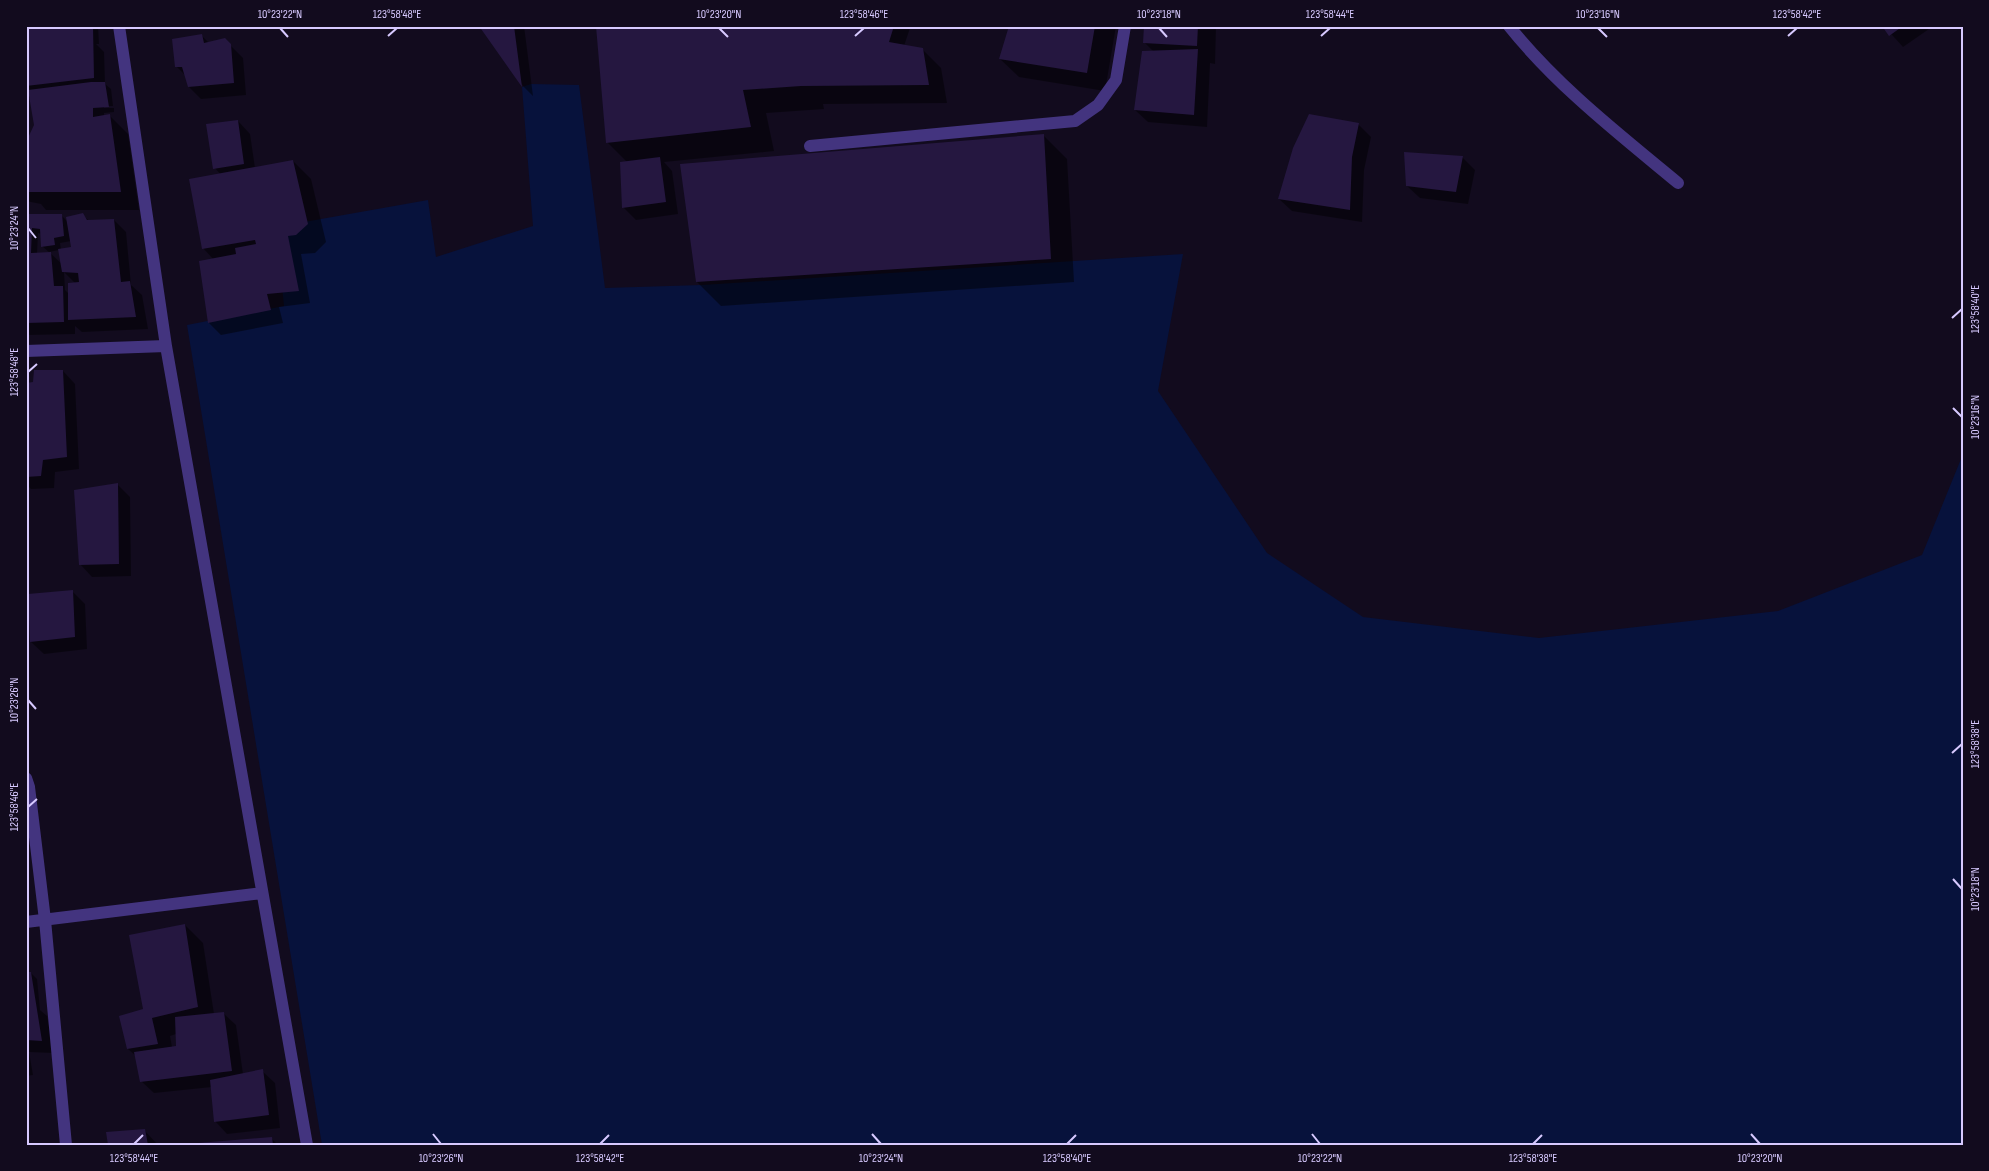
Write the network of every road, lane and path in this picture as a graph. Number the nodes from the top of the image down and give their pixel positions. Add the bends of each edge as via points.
1 (119, 26) edge
2 (1125, 26) edge
3 (1509, 26) edge
4 (810, 146) dead end
5 (1678, 183) dead end
6 (166, 346) junction
7 (26, 352) edge
8 (26, 778) edge
9 (262, 893) junction
10 (44, 920) junction
11 (26, 922) edge
12 (66, 1145) edge
13 (306, 1145) edge

1 - 6 street
2 - 4 street via 1116,80 1098,105 1075,121
3 - 5 street via 1523,44 1596,115
6 - 7 street
6 - 9 street
8 - 10 street
9 - 10 street
9 - 13 street
10 - 11 street
10 - 12 street

